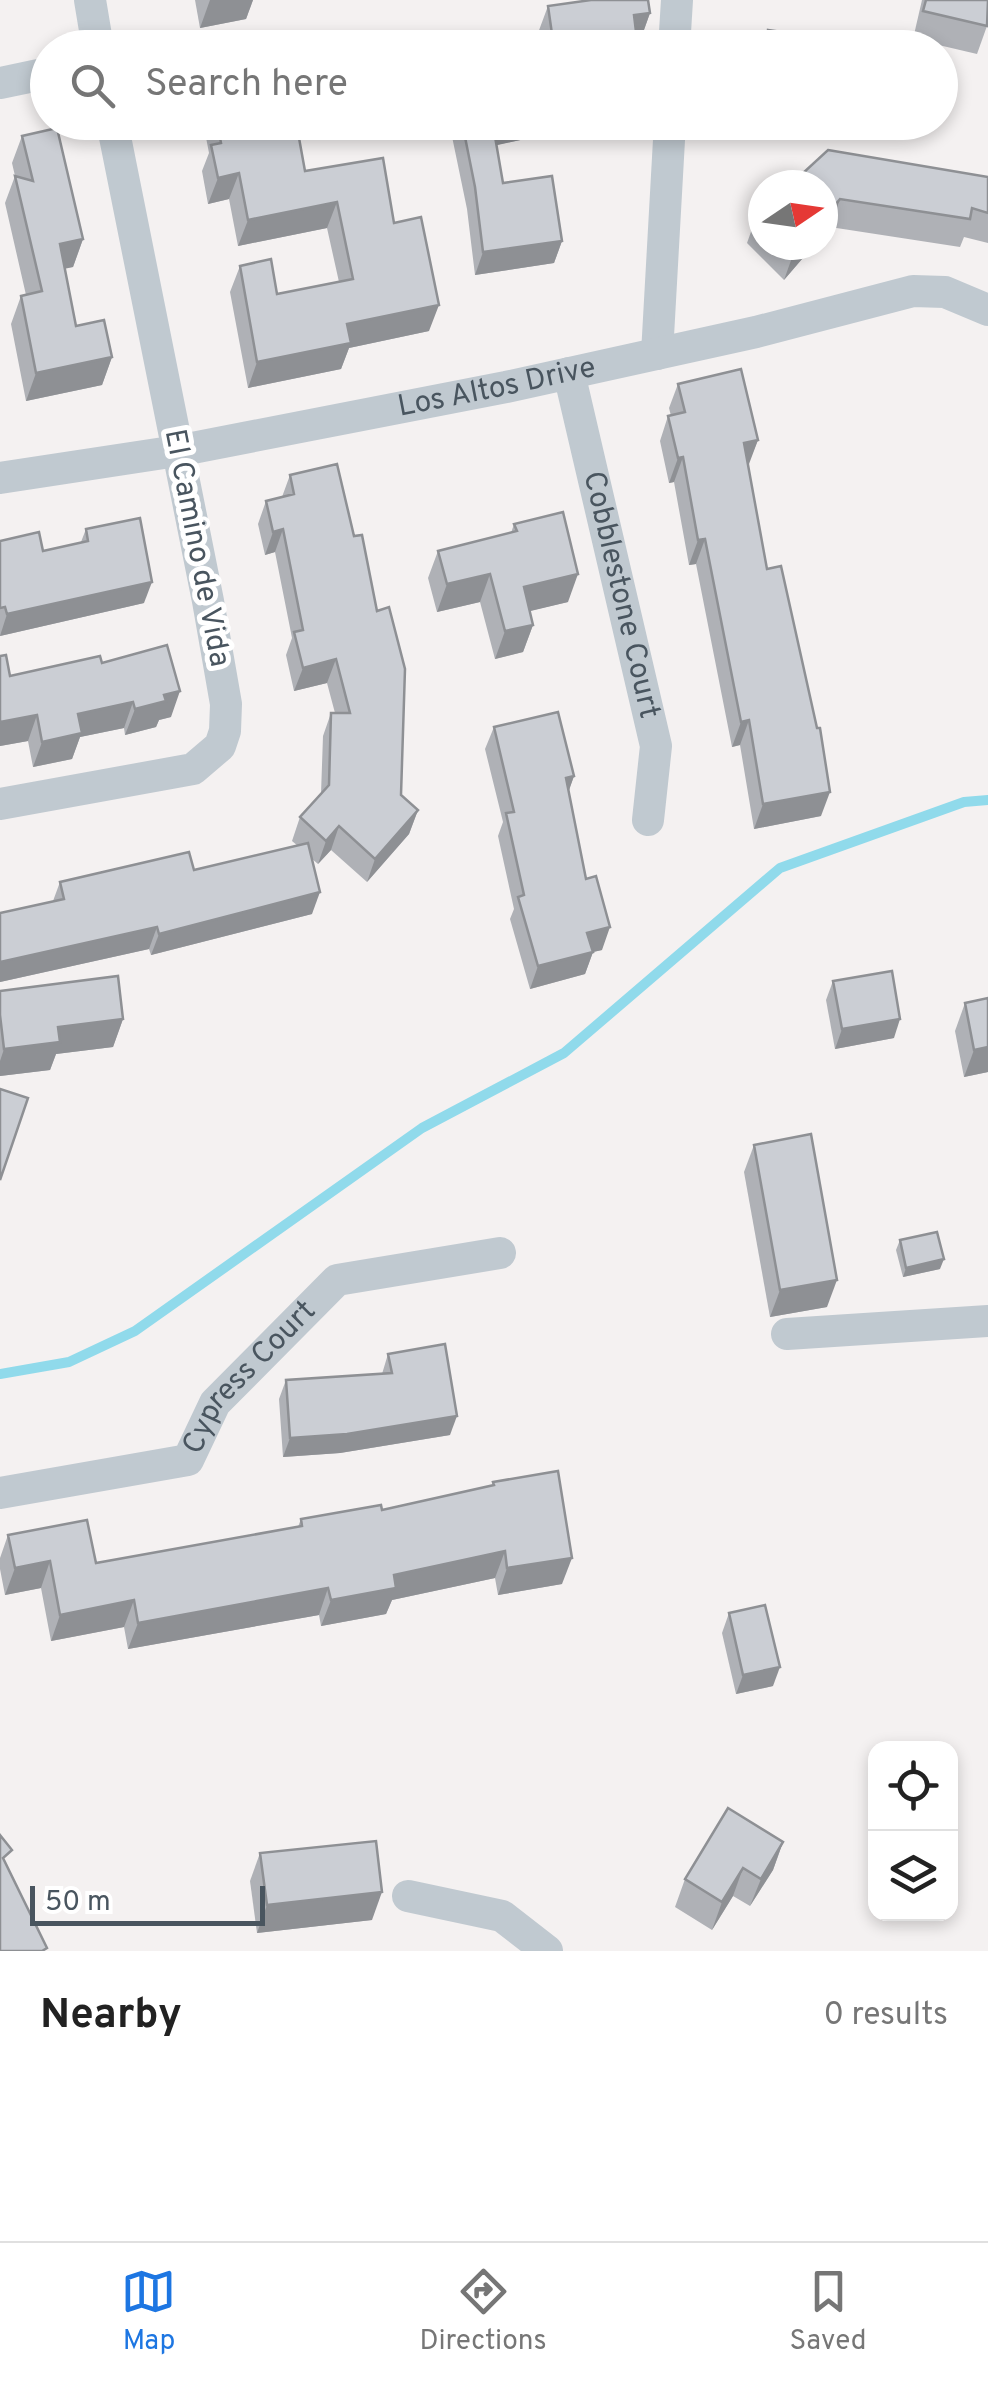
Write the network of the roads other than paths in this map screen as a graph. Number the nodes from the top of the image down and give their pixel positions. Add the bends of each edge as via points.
1 (90, 0) edge
2 (677, 0) edge
3 (95, 30) edge
4 (675, 30) edge
5 (30, 77) edge
6 (0, 83) edge
7 (116, 140) edge
8 (669, 140) edge
9 (988, 310) edge
10 (656, 354) junction
11 (569, 373) junction
12 (177, 451) junction
13 (0, 478) edge
14 (0, 804) edge
15 (648, 820) dead end
16 (500, 1253) dead end
17 (988, 1321) edge
18 (787, 1334) dead end
19 (0, 1493) edge
20 (408, 1896) dead end
21 (547, 1951) edge

1 - 3 street
2 - 4 street
5 - 6 street
7 - 12 street, El Camino de Vida
8 - 10 street
9 - 10 street, Los Altos Drive via 945,292 912,292
10 - 11 street, Los Altos Drive
11 - 12 street, Los Altos Drive
11 - 15 street, Cobblestone Court via 656,746
12 - 13 street, Los Altos Drive
12 - 14 street, El Camino de Vida via 226,704 220,746 178,773
16 - 19 street, Cypress Court via 336,1280 215,1403 188,1460
17 - 18 street
20 - 21 street via 502,1916

